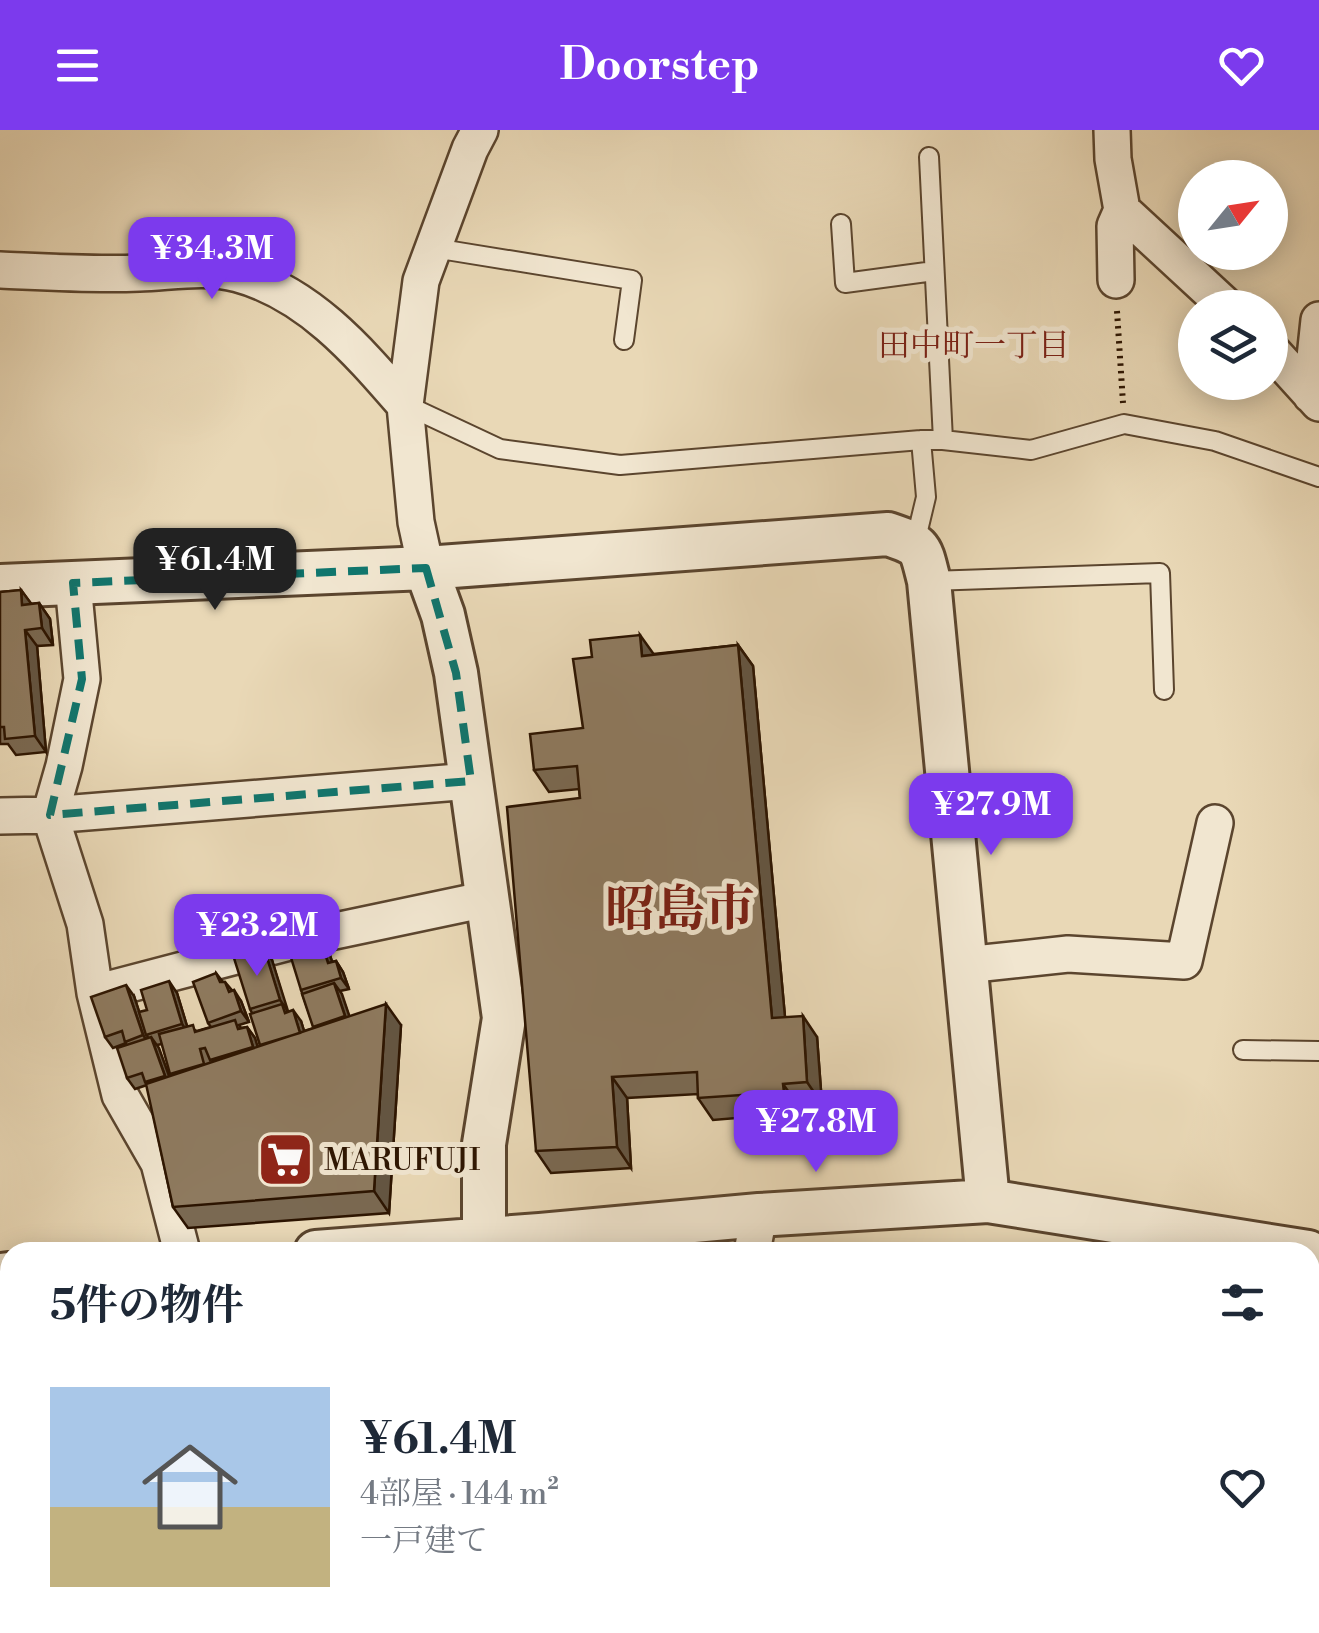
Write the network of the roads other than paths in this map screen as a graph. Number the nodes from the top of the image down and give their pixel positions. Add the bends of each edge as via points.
1 (480, 130) edge
2 (1112, 130) edge
3 (929, 156) dead end
4 (1122, 210) junction
5 (841, 224) dead end
6 (434, 248) junction
7 (0, 270) edge
8 (934, 271) junction
9 (1116, 280) road end
10 (1209, 290) edge
11 (1319, 320) edge
12 (624, 340) dead end
13 (1288, 368) edge
14 (1316, 398) edge
15 (405, 405) junction
16 (920, 440) junction
17 (944, 440) junction
18 (1319, 477) edge
19 (922, 562) junction
20 (426, 568) junction
21 (73, 583) junction
22 (0, 586) edge
23 (1164, 690) dead end
24 (471, 782) junction
25 (50, 814) junction
26 (0, 816) edge
27 (1215, 823) dead end
28 (487, 900) junction
29 (965, 966) junction
30 (95, 993) junction
31 (1243, 1050) dead end
32 (1319, 1051) edge
33 (988, 1201) junction
34 (755, 1234) edge
35 (179, 1242) edge
36 (504, 1242) edge
37 (532, 1242) edge
38 (1241, 1242) edge

1 - 6 street
2 - 4 street
3 - 8 lane
4 - 9 street via 1115,226
4 - 10 street
5 - 8 lane via 845,283
6 - 12 lane via 632,280
6 - 15 street via 421,281
7 - 15 street via 237,274 331,325
8 - 17 lane
11 - 14 street
13 - 14 street
15 - 16 lane via 500,449 620,465
15 - 20 street
16 - 17 lane
16 - 19 lane via 926,496
17 - 18 lane via 1031,450 1124,424 1215,441
19 - 20 street via 888,534
19 - 23 lane via 1160,573
19 - 29 street
20 - 21 street
20 - 24 street via 444,615
21 - 22 street
21 - 25 street via 82,679
24 - 25 street
24 - 28 street
25 - 26 street
25 - 30 street via 85,924
27 - 29 street via 1184,962 1068,954
28 - 30 street via 316,935
28 - 36 street via 504,1018 484,1144
29 - 33 street
30 - 35 street via 120,1096 159,1163
31 - 32 lane
33 - 34 street
33 - 38 street
34 - 37 street

